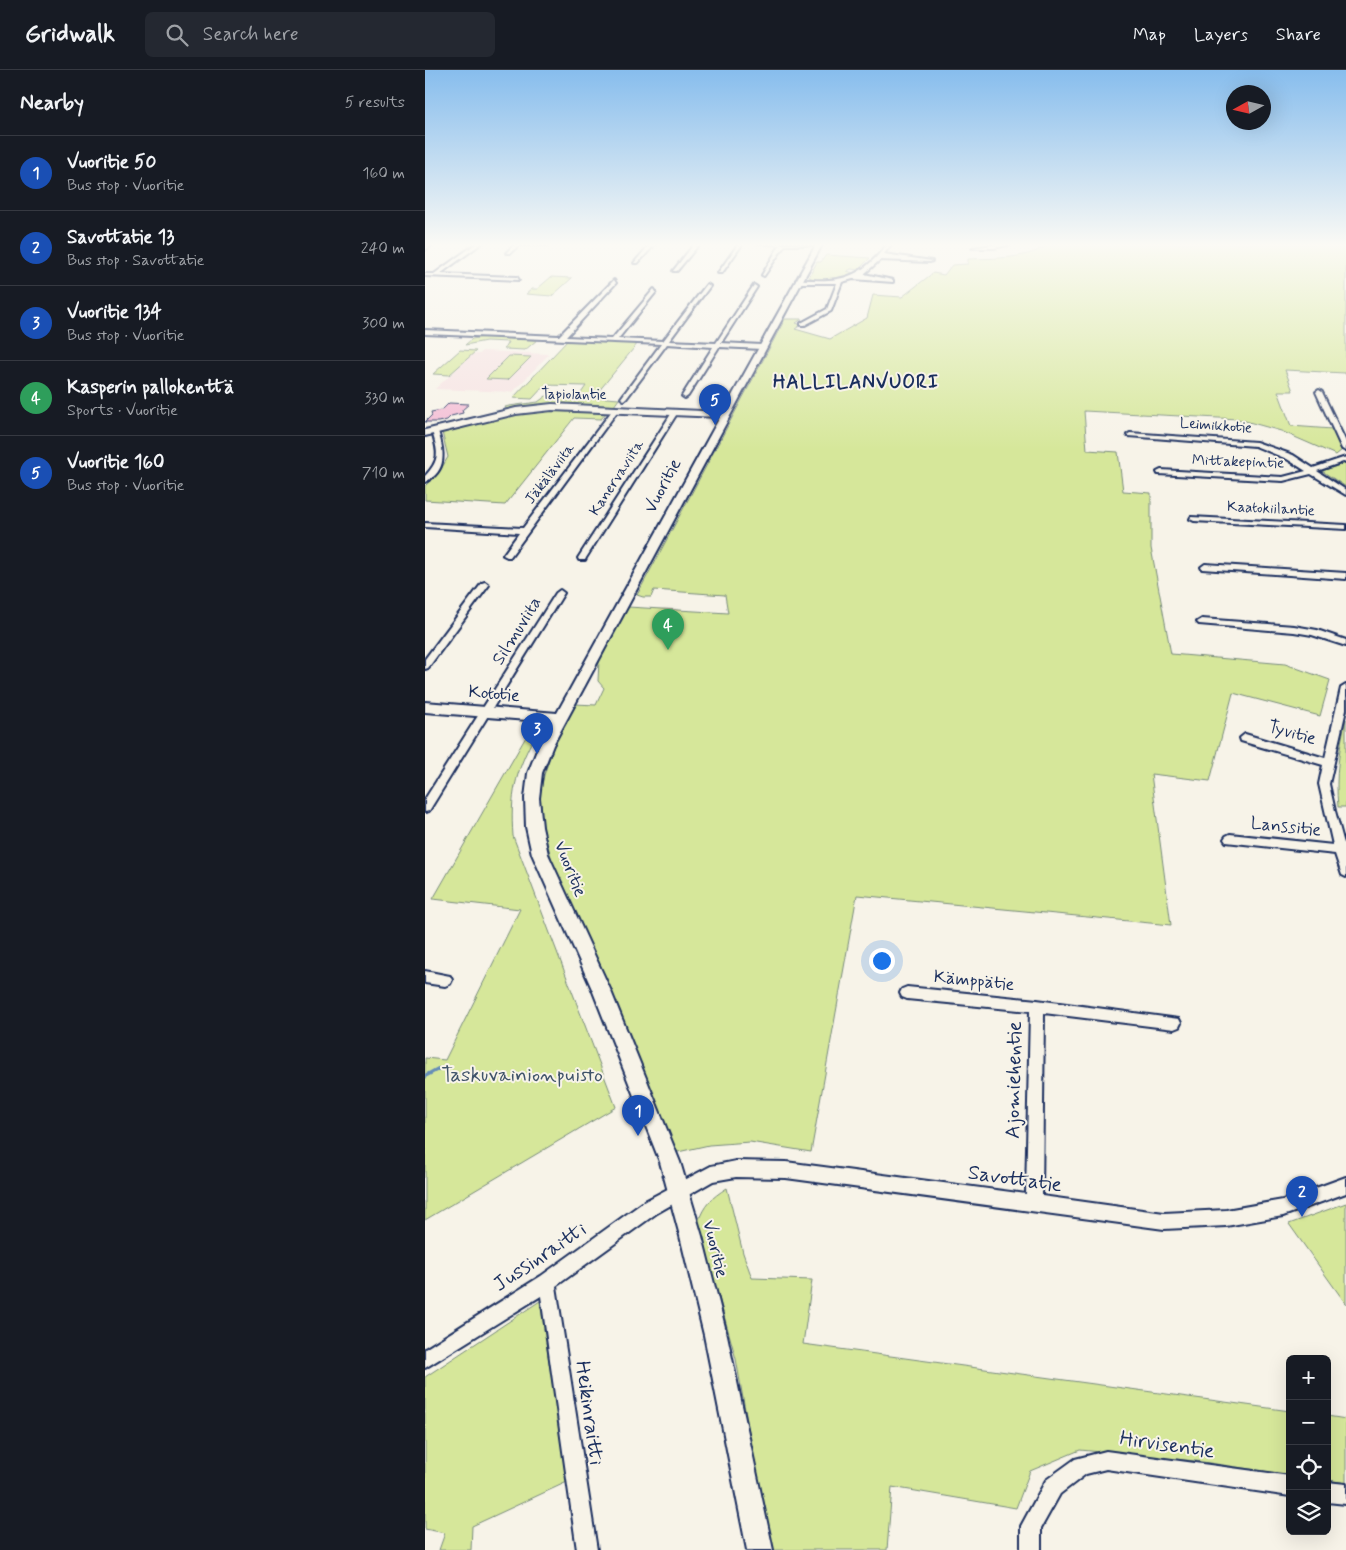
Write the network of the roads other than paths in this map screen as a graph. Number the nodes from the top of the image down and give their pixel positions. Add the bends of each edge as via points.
1 (586, 312) edge
2 (636, 312) edge
3 (688, 312) edge
4 (738, 312) edge
5 (781, 312) edge
6 (826, 312) edge
7 (803, 324) dead end
8 (425, 332) edge
9 (561, 338) junction
10 (613, 340) junction
11 (665, 343) junction
12 (718, 345) junction
13 (762, 347) junction
14 (1319, 392) dead end
15 (685, 396) dead end
16 (624, 398) dead end
17 (615, 409) junction
18 (675, 412) junction
19 (725, 415) junction
20 (435, 431) junction
21 (425, 433) edge
22 (1130, 436) dead end
23 (1346, 449) edge
24 (1346, 459) edge
25 (1313, 470) junction
26 (1161, 472) dead end
27 (425, 480) edge
28 (1346, 493) edge
29 (1194, 519) dead end
30 (425, 525) edge
31 (1346, 527) edge
32 (525, 531) junction
33 (507, 555) dead end
34 (582, 558) dead end
35 (1205, 567) dead end
36 (1346, 576) edge
37 (485, 585) dead end
38 (560, 593) dead end
39 (1202, 622) dead end
40 (1346, 643) edge
41 (425, 666) edge
42 (1346, 688) edge
43 (425, 708) edge
44 (485, 712) junction
45 (561, 718) junction
46 (1245, 738) dead end
47 (1329, 763) junction
48 (425, 808) edge
49 (1230, 839) dead end
50 (1339, 850) junction
51 (1346, 872) edge
52 (425, 977) edge
53 (445, 980) dead end
54 (907, 993) dead end
55 (1037, 1006) junction
56 (1174, 1023) dead end
57 (1346, 1185) edge
58 (679, 1191) junction
59 (1034, 1204) junction
60 (547, 1282) junction
61 (425, 1359) edge
62 (1286, 1485) edge
63 (1331, 1492) edge
64 (1346, 1494) edge
65 (587, 1550) edge
66 (759, 1550) edge
67 (1031, 1550) edge

1 - 9 street
2 - 10 street
3 - 11 street
4 - 12 street
5 - 13 street, Vuoritie
6 - 7 street
8 - 9 street
9 - 10 street
10 - 11 street
11 - 12 street
11 - 16 street
12 - 13 street
12 - 15 street
13 - 19 street, Vuoritie
14 - 23 street
17 - 18 street, Tapiolantie
17 - 20 street, Tapiolantie via 537,408
17 - 32 street, Jäkäläviita
18 - 19 street, Tapiolantie
18 - 34 street, Kanervaviita
19 - 45 street, Vuoritie
20 - 21 street, Tapiolantie
20 - 27 street via 442,455
22 - 25 street, Leimikkotie via 1256,444
24 - 25 street, Mittakepintie
25 - 26 street, Mittakepintie via 1274,479
25 - 28 street, Leimikkotie
29 - 31 street, Kaatokiilantie
30 - 32 street
32 - 33 street, Jäkäläviita
35 - 36 street
37 - 41 street
38 - 44 street, Silmuviita
39 - 40 street via 1295,629
42 - 47 street
43 - 44 street, Kototie
44 - 45 street, Kototie
44 - 48 street, Silmuviita
45 - 58 street, Vuoritie via 535,773 532,798 540,854 601,989
46 - 47 street, Tyvitie
47 - 50 street via 1324,784
49 - 50 street, Lanssitie
50 - 51 street
52 - 53 street
54 - 55 street, Kämppätie
55 - 56 street, Ajomiehentie
55 - 59 street, Ajomiehentie
57 - 59 street, Savottatie via 1283,1208 1226,1218 1165,1221
58 - 59 street, Savottatie via 711,1174 735,1169 786,1170
58 - 60 street, Jussinraitti via 651,1207
58 - 66 street, Vuoritie via 750,1487
60 - 61 street, Jussinraitti
60 - 65 street, Heikinraitti
62 - 67 street, Hirvisentie via 1106,1460 1082,1466 1053,1486 1031,1526
63 - 64 street

